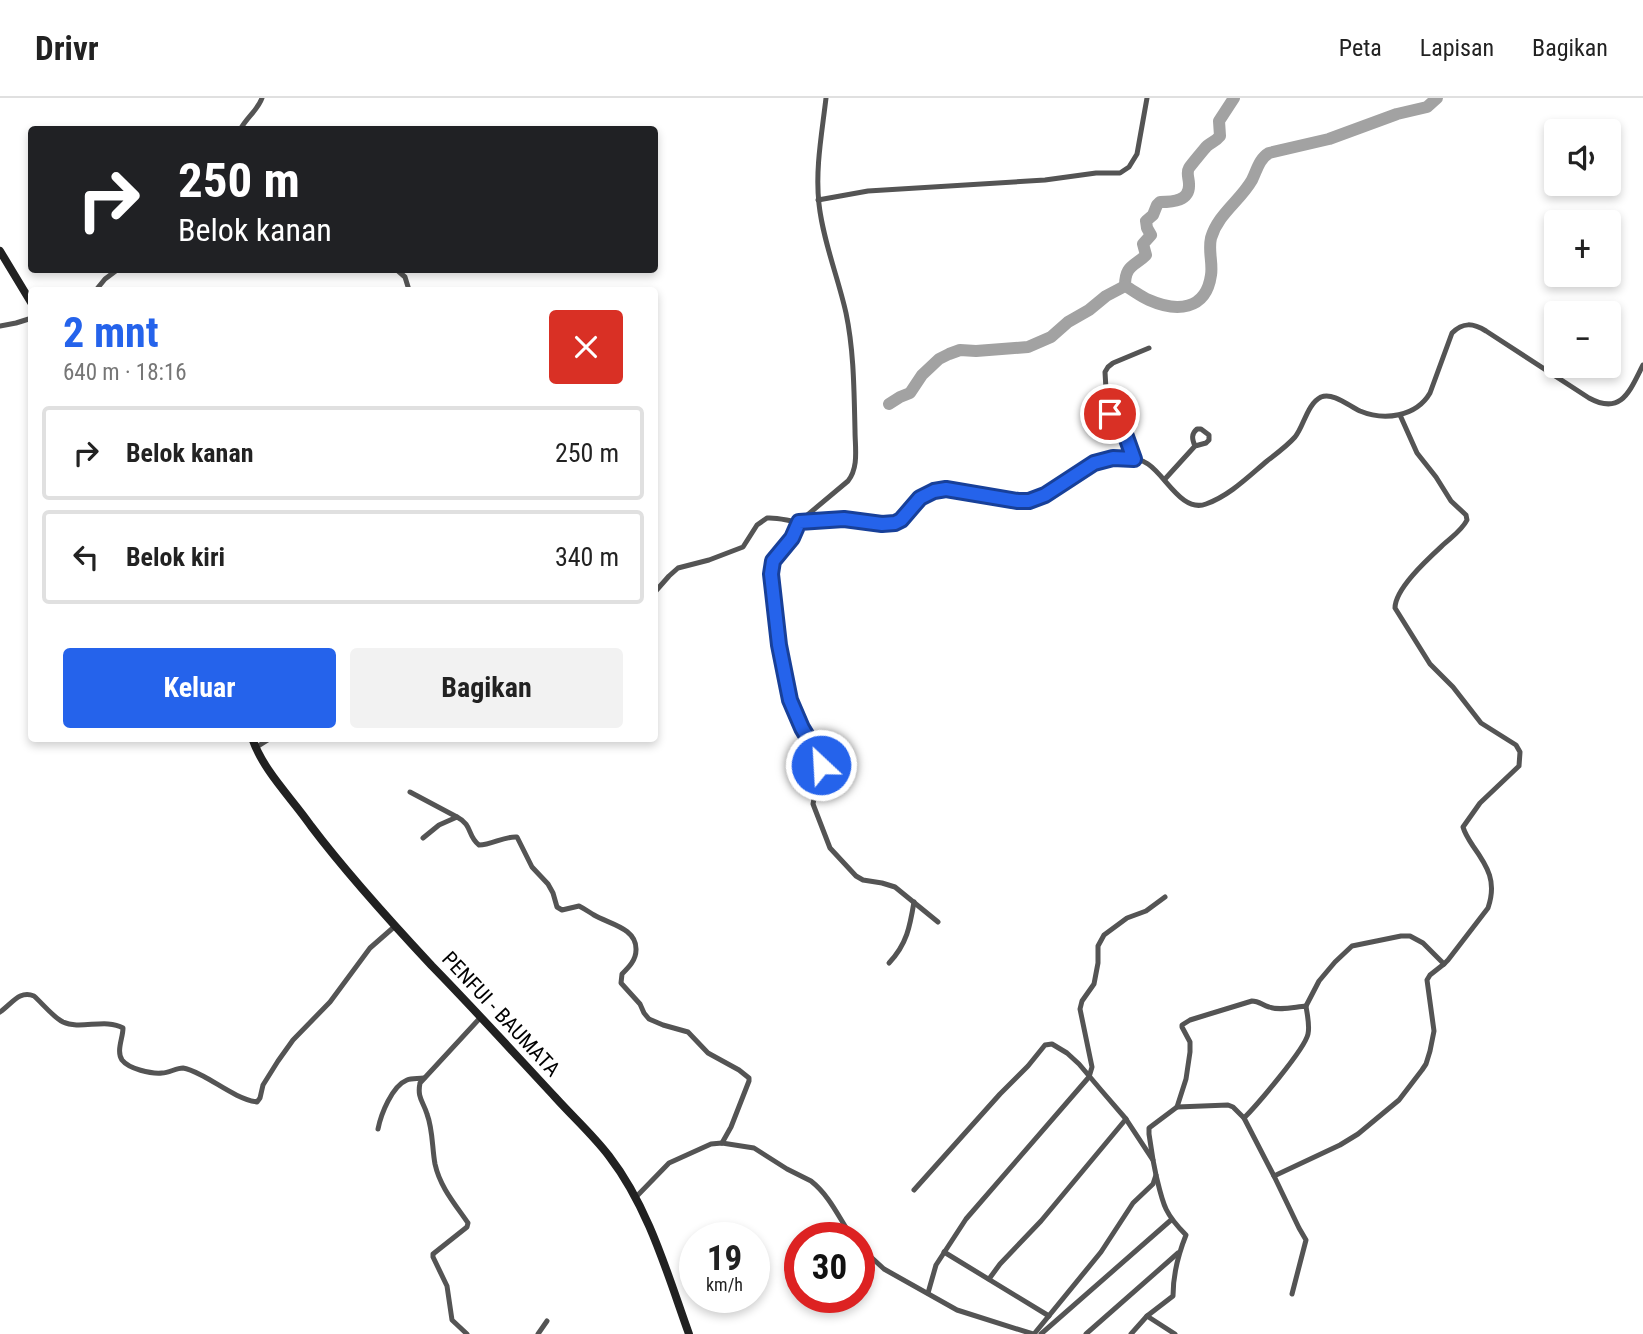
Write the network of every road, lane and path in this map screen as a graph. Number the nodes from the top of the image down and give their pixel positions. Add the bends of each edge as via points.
1 (262, 98) edge
2 (826, 98) edge
3 (1147, 98) edge
4 (242, 126) edge
5 (818, 200) junction
6 (0, 251) edge
7 (113, 273) edge
8 (98, 287) edge
9 (28, 297) edge
10 (28, 319) edge
11 (0, 326) edge
12 (1149, 348) dead end
13 (1643, 365) edge
14 (1400, 415) junction
15 (1195, 446) dead end
16 (1134, 459) junction
17 (1165, 479) junction
18 (799, 522) junction
19 (658, 588) edge
20 (254, 743) edge
21 (410, 792) dead end
22 (457, 817) junction
23 (423, 838) dead end
24 (1165, 897) dead end
25 (914, 902) junction
26 (938, 922) dead end
27 (394, 927) junction
28 (890, 963) dead end
29 (1444, 964) junction
30 (1306, 1006) junction
31 (0, 1012) edge
32 (480, 1018) junction
33 (1089, 1077) junction
34 (424, 1078) junction
35 (1177, 1107) junction
36 (1244, 1118) junction
37 (1126, 1119) junction
38 (378, 1129) dead end
39 (722, 1143) junction
40 (1153, 1160) junction
41 (1156, 1175) junction
42 (1274, 1175) junction
43 (914, 1190) dead end
44 (635, 1198) junction
45 (1171, 1220) junction
46 (843, 1222) edge
47 (944, 1252) junction
48 (1179, 1253) junction
49 (875, 1261) edge
50 (989, 1279) junction
51 (928, 1293) junction
52 (1292, 1294) dead end
53 (1049, 1316) junction
54 (1147, 1316) junction
55 (547, 1321) dead end
56 (467, 1334) edge
57 (538, 1334) edge
58 (688, 1334) edge
59 (1034, 1334) edge
60 (1041, 1334) edge
61 (1086, 1334) edge
62 (1131, 1334) edge
63 (1175, 1334) edge

1 - 4 street
2 - 5 street
3 - 5 street via 1137,154 1120,173 868,191
5 - 18 street via 848,327 855,464 848,481
6 - 9 street
7 - 8 street
10 - 11 street
12 - 16 street via 1113,363 1105,372 1108,411 1124,431
13 - 14 street via 1622,400 1605,404 1486,331 1465,325 1450,337 1425,400
14 - 17 street via 1370,414 1324,396 1313,405 1294,438 1210,502 1200,506 1186,502
14 - 29 street via 1417,453 1467,520 1416,572 1397,597 1395,608 1430,664 1481,723 1515,743 1520,752 1519,767 1480,803 1463,827 1488,867 1491,899
15 - 17 street
16 - 17 street
16 - 18 street via 1094,463 1029,501 946,489 920,498 895,523
18 - 19 street via 763,519 743,547 678,568
18 - 25 street via 773,561 771,574 790,700 821,761 814,807 830,848 856,876 889,885
20 - 27 street, PENFUI - BAUMATA via 322,841
21 - 22 street
22 - 23 street
22 - 39 street via 465,821 479,845 517,837 532,867 548,884 557,907 579,906 632,936 635,957 621,983 644,1013 654,1022 688,1032 708,1053 748,1076
24 - 33 street via 1109,930 1100,942 1094,984 1080,1009 1092,1067
25 - 26 street
25 - 28 street via 906,939
27 - 31 street via 370,948 330,1002 293,1040 257,1102 188,1070 161,1073 127,1064 120,1054 121,1026 65,1023 30,994 20,995
27 - 32 street, PENFUI - BAUMATA
29 - 30 street via 1410,936 1352,946 1319,981
29 - 42 street via 1427,980 1434,1031 1426,1064 1399,1100 1340,1145
30 - 35 street via 1277,1009 1257,1000 1184,1023 1181,1027 1191,1052
30 - 36 street via 1309,1031 1304,1042
32 - 34 street
32 - 44 street, PENFUI - BAUMATA via 588,1132
33 - 37 street
33 - 43 street via 1067,1053 1045,1045
33 - 47 street via 966,1219
34 - 38 street via 402,1082 382,1113
34 - 56 street via 420,1100 428,1115 435,1165 443,1187 468,1224 433,1257 447,1286 452,1320
35 - 36 street via 1228,1105
35 - 40 street via 1150,1128
36 - 42 street
37 - 40 street
37 - 50 street
39 - 44 street via 669,1163
39 - 46 street via 754,1148 811,1181 824,1192
40 - 41 street
41 - 45 street
41 - 53 street
42 - 52 street via 1306,1240
44 - 58 street, PENFUI - BAUMATA via 660,1250
45 - 48 street via 1186,1235
45 - 60 street
47 - 50 street
47 - 51 street
48 - 54 street via 1173,1296
48 - 61 street
49 - 51 street
50 - 53 street
51 - 59 street via 968,1314
53 - 59 street
54 - 62 street
54 - 63 street
55 - 57 street

